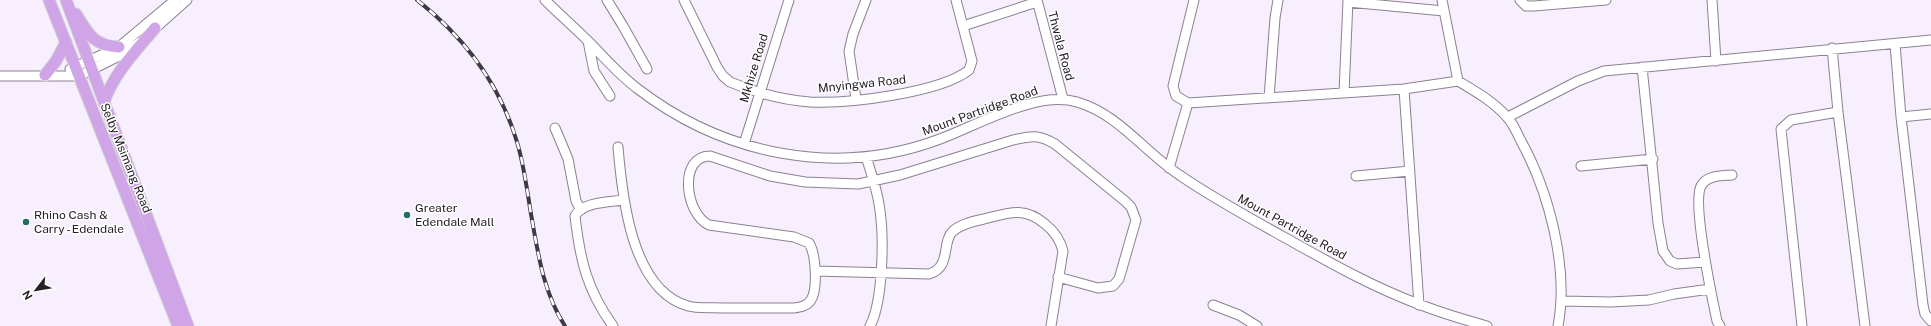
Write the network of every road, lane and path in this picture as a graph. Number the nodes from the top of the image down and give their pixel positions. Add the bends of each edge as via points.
1 (49, 0) edge
2 (67, 0) edge
3 (175, 0) edge
4 (188, 0) edge
5 (545, 0) edge
6 (607, 0) edge
7 (789, 0) edge
8 (866, 0) edge
9 (956, 0) edge
10 (1194, 0) edge
11 (1278, 0) edge
12 (1442, 0) edge
13 (1520, 0) edge
14 (1606, 0) edge
15 (1712, 0) edge
16 (688, 1) edge
17 (1037, 1) edge
18 (1348, 1) edge
19 (1570, 1) edge
20 (1444, 11) junction
21 (963, 26) junction
22 (155, 28) junction
23 (1931, 40) edge
24 (588, 41) junction
25 (66, 42) junction
26 (1895, 44) junction
27 (119, 47) junction
28 (1832, 48) junction
29 (1716, 60) junction
30 (90, 66) junction
31 (1642, 67) junction
32 (647, 69) dead end
33 (77, 71) junction
34 (45, 75) junction
35 (0, 76) edge
36 (1458, 81) junction
37 (1404, 89) junction
38 (760, 91) junction
39 (1344, 93) junction
40 (610, 96) dead end
41 (1269, 98) junction
42 (856, 99) junction
43 (1063, 99) junction
44 (104, 102) junction
45 (1188, 103) junction
46 (1838, 112) junction
47 (1931, 114) edge
48 (1508, 117) junction
49 (1901, 118) junction
50 (555, 128) dead end
51 (744, 144) junction
52 (618, 147) dead end
53 (866, 157) junction
54 (1653, 159) junction
55 (1581, 166) dead end
56 (1169, 168) junction
57 (1410, 171) junction
58 (1732, 175) dead end
59 (1356, 176) dead end
60 (874, 182) junction
61 (623, 200) junction
62 (580, 210) junction
63 (1705, 262) junction
64 (815, 270) junction
65 (881, 272) junction
66 (1058, 277) junction
67 (1710, 289) junction
68 (1562, 301) junction
69 (1213, 305) dead end
70 (1419, 305) junction
71 (1931, 321) edge
72 (1468, 323) edge
73 (178, 326) edge
74 (188, 326) edge
75 (613, 326) edge
76 (870, 326) edge
77 (1051, 326) edge
78 (1258, 326) edge
79 (1487, 326) edge
80 (1558, 326) edge
81 (1720, 326) edge
82 (1802, 326) edge
83 (1865, 326) edge

1 - 25 main road, Selby Msimang Road
2 - 27 main road via 92,38 102,44
2 - 30 main road, Selby Msimang Road
3 - 27 street
4 - 22 street
5 - 24 street, Mount Partridge Road
6 - 32 street
7 - 38 street, Mkhize Road
8 - 42 street via 853,34 850,50
9 - 21 street
10 - 45 street via 1173,86 1176,96
11 - 41 street
12 - 20 street
13 - 19 street via 1526,6
14 - 19 street
15 - 29 street
16 - 38 street, Mnyingwa Road via 723,76 739,86
17 - 21 street
17 - 43 street, Thwala Road
18 - 20 street
18 - 39 street
20 - 36 street
21 - 42 street, Mnyingwa Road via 972,61 969,70 952,80 911,91
22 - 30 street via 123,54
22 - 44 main road via 120,70
23 - 26 street
24 - 40 street via 594,71
24 - 51 street, Mount Partridge Road via 636,87 666,109 692,124
25 - 33 main road, Selby Msimang Road
25 - 34 main road
26 - 28 street
26 - 49 street
27 - 30 street
28 - 29 street
28 - 46 street
29 - 31 street
30 - 33 street
30 - 44 main road, Selby Msimang Road
31 - 48 street via 1604,71 1578,81
31 - 54 street
33 - 34 street
33 - 73 main road, Selby Msimang Road
34 - 35 street
36 - 37 street
36 - 48 street
37 - 39 street
37 - 57 street
38 - 42 street, Mnyingwa Road via 810,102
38 - 51 street, Mkhize Road
39 - 41 street
41 - 45 street
43 - 53 street, Mount Partridge Road via 1049,99 992,117 939,140
43 - 56 street, Mount Partridge Road via 1090,106 1103,113
44 - 74 main road, Selby Msimang Road
45 - 56 street
46 - 82 street via 1791,120 1781,129
46 - 83 street
47 - 49 street
48 - 68 street via 1529,155 1544,191 1559,264
49 - 71 street via 1923,305 1925,314
50 - 62 street via 568,159
51 - 53 street, Mount Partridge Road via 779,154 816,158
52 - 61 street
53 - 60 street
54 - 55 street
54 - 63 street via 1663,251 1670,262 1677,264
56 - 70 street, Mount Partridge Road via 1236,211 1336,266
57 - 59 street
57 - 70 street
58 - 63 street via 1710,178 1701,185 1698,204
60 - 64 street via 805,182 770,176 710,156 701,158 692,165 689,185 691,203 703,222 804,240 811,247
60 - 65 street via 881,220
60 - 66 street via 1013,140 1031,136 1045,138 1125,201 1131,207 1136,220 1119,279 1113,286 1098,288
61 - 62 street
61 - 64 street via 639,254 651,277 669,296 687,305 802,307 813,296
62 - 75 street via 575,216 585,274 597,301
63 - 67 street
64 - 65 street
65 - 66 street via 934,272 942,264 949,237 954,230 973,222 1018,212 1032,214 1056,236 1063,251
65 - 76 street via 876,312
66 - 77 street
67 - 68 street via 1649,300
67 - 81 street
68 - 80 street
69 - 78 street
70 - 72 street, Mount Partridge Road
72 - 79 street, Mount Partridge Road

